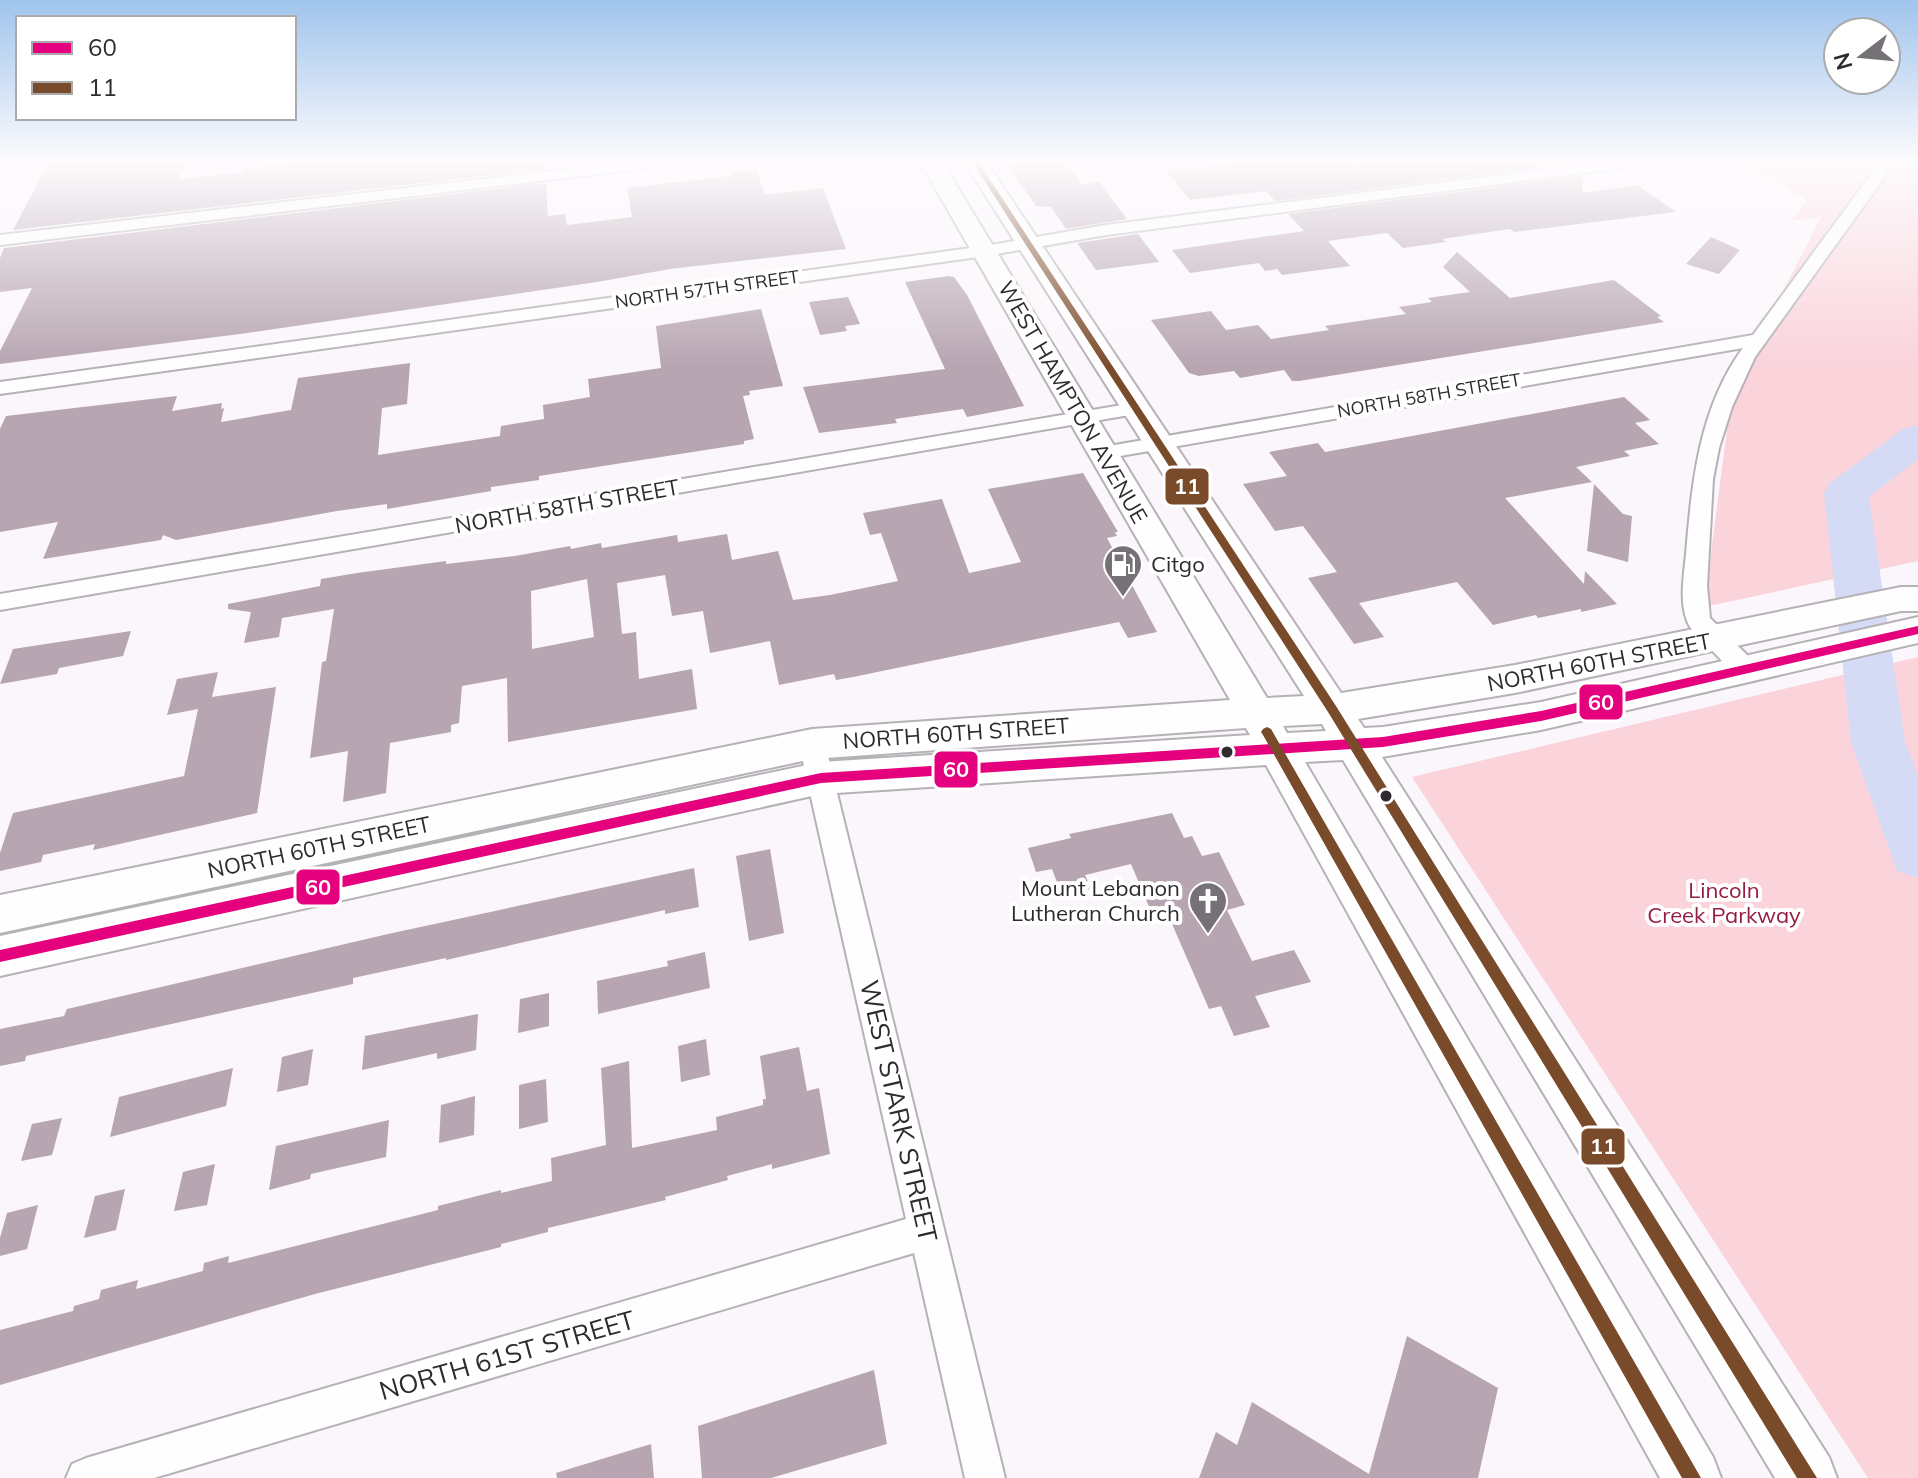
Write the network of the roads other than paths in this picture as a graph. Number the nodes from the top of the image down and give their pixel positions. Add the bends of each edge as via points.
1 (94, 229) edge
2 (972, 229) edge
3 (1018, 229) edge
4 (1114, 229) edge
5 (1838, 229) edge
6 (0, 240) edge
7 (1027, 243) junction
8 (985, 251) junction
9 (1756, 340) junction
10 (0, 388) edge
11 (1134, 409) junction
12 (1084, 418) junction
13 (1159, 442) junction
14 (1103, 453) junction
15 (1909, 599) edge
16 (0, 602) edge
17 (1914, 632) edge
18 (1716, 640) junction
19 (1747, 671) junction
20 (1332, 709) junction
21 (1256, 712) junction
22 (1353, 744) junction
23 (1275, 747) junction
24 (816, 761) junction
25 (0, 914) edge
26 (0, 956) edge
27 (928, 1231) junction
28 (86, 1478) edge
29 (985, 1478) edge
30 (1692, 1478) edge
31 (1808, 1478) edge

1 - 6 street
2 - 8 main road, WEST HAMPTON AVENUE
3 - 7 main road, WEST HAMPTON AVENUE
4 - 7 street, NORTH 57TH STREET
5 - 9 street
7 - 8 street, NORTH 57TH STREET
7 - 11 main road, WEST HAMPTON AVENUE
8 - 10 street, NORTH 57TH STREET
8 - 12 main road, WEST HAMPTON AVENUE
9 - 13 street, NORTH 58TH STREET
9 - 18 street via 1722,407 1703,479 1695,586 1698,621
11 - 12 street, NORTH 58TH STREET
11 - 13 main road, WEST HAMPTON AVENUE
12 - 14 main road, WEST HAMPTON AVENUE
12 - 16 street, NORTH 58TH STREET
13 - 14 street, NORTH 58TH STREET
13 - 20 main road, WEST HAMPTON AVENUE
14 - 21 main road, WEST HAMPTON AVENUE
15 - 18 main road, NORTH 60TH STREET
17 - 19 main road, NORTH 60TH STREET
18 - 19 street
18 - 20 main road, NORTH 60TH STREET
19 - 22 main road, NORTH 60TH STREET via 1541,716
20 - 21 main road, NORTH 60TH STREET
20 - 22 main road, WEST HAMPTON AVENUE
21 - 23 main road, WEST HAMPTON AVENUE
21 - 24 main road, NORTH 60TH STREET
22 - 23 main road, NORTH 60TH STREET
22 - 31 main road, WEST HAMPTON AVENUE
23 - 24 main road, NORTH 60TH STREET
23 - 30 main road, WEST HAMPTON AVENUE
24 - 25 main road, NORTH 60TH STREET
24 - 26 main road, NORTH 60TH STREET
24 - 27 street, WEST STARK STREET
27 - 28 street, NORTH 61ST STREET
27 - 29 street, WEST STARK STREET

